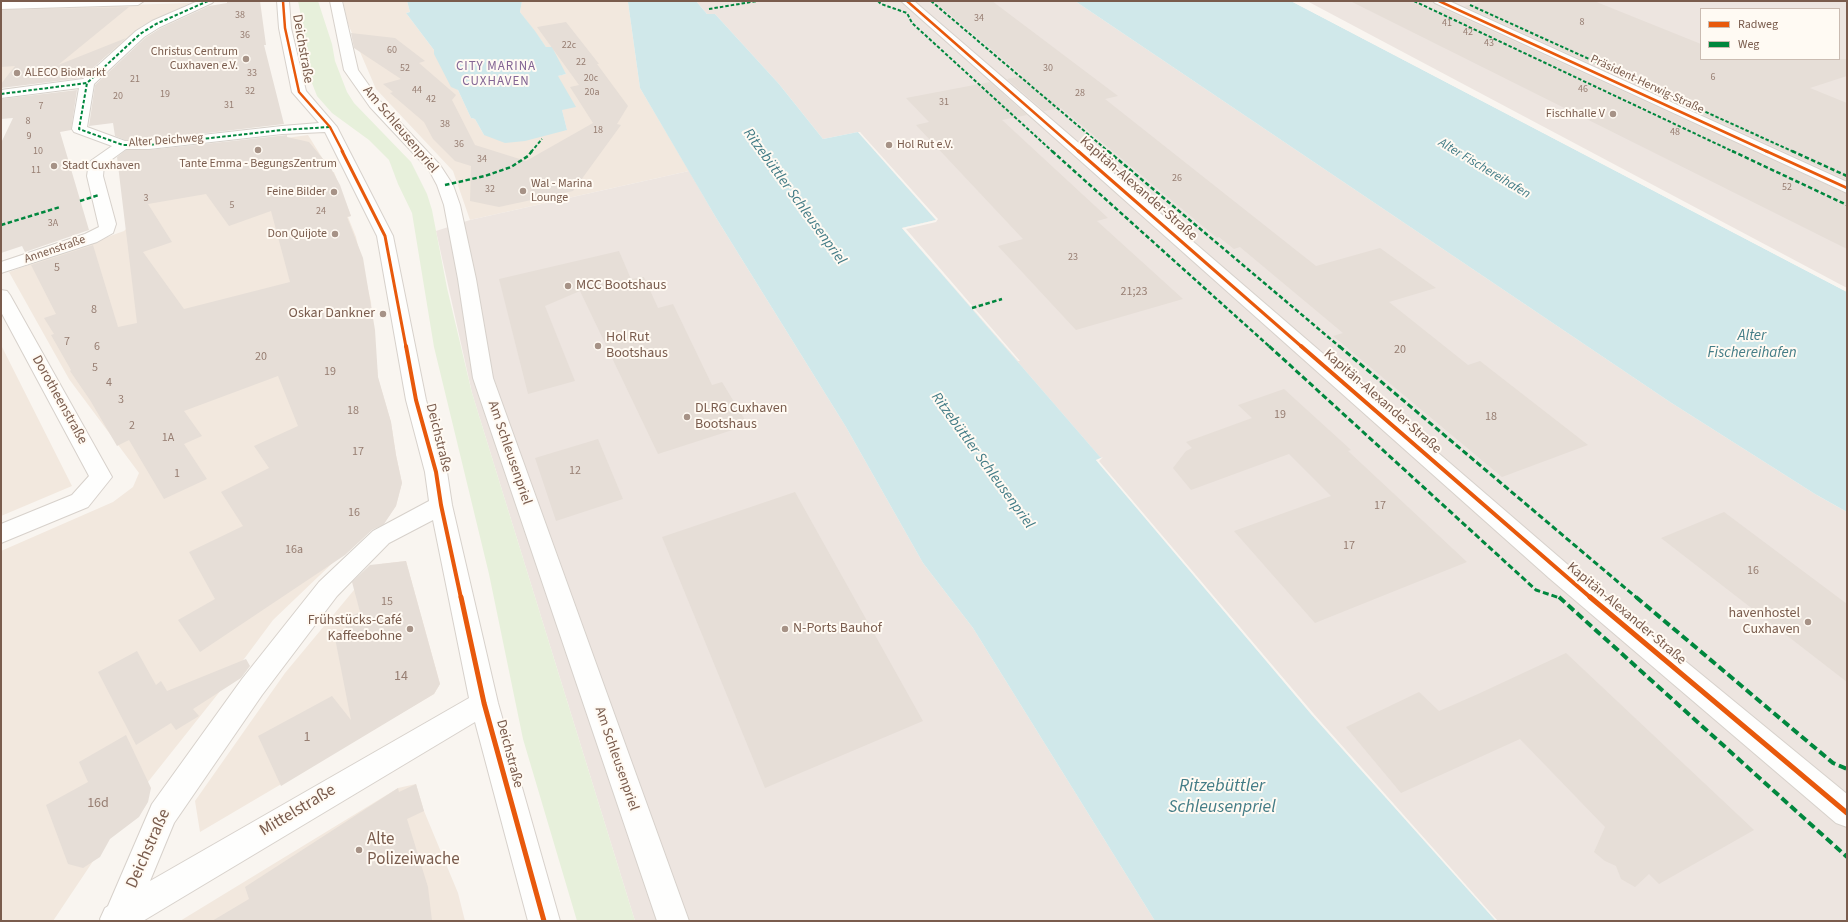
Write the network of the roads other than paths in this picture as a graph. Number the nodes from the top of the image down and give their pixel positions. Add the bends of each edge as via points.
1 (138, 1) edge
2 (208, 1) edge
3 (283, 1) edge
4 (336, 1) edge
5 (907, 1) edge
6 (1439, 1) edge
7 (1, 5) edge
8 (87, 83) junction
9 (1, 94) edge
10 (330, 127) junction
11 (123, 145) junction
12 (1847, 188) edge
13 (1, 268) edge
14 (1, 295) edge
15 (441, 505) junction
16 (1, 534) edge
17 (484, 703) junction
18 (1847, 813) edge
19 (116, 919) edge
20 (544, 921) edge
21 (673, 921) edge

1 - 7 street
2 - 8 street via 156,24 140,34
3 - 10 street, Deichstraße via 285,28 299,92
4 - 21 street, Am Schleusenpriel via 351,70 375,104 435,168 445,185 452,205 482,378
5 - 18 street, Kapitän-Alexander-Straße via 1558,572
6 - 12 street, Präsident-Herwig-Straße
8 - 9 street
8 - 11 street, Alter Deichweg via 78,129
10 - 11 street, Alter Deichweg via 149,145
10 - 15 street, Deichstraße via 385,236 416,400 436,472
11 - 13 street, Annenstraße via 97,163 95,176 108,224 107,229 91,238
14 - 16 street, Dorotheenstraße via 101,477 80,500
15 - 17 street, Deichstraße
15 - 19 street, Deichstraße via 381,537 328,589 252,687 162,814
17 - 19 street, Mittelstraße
17 - 20 street, Deichstraße

